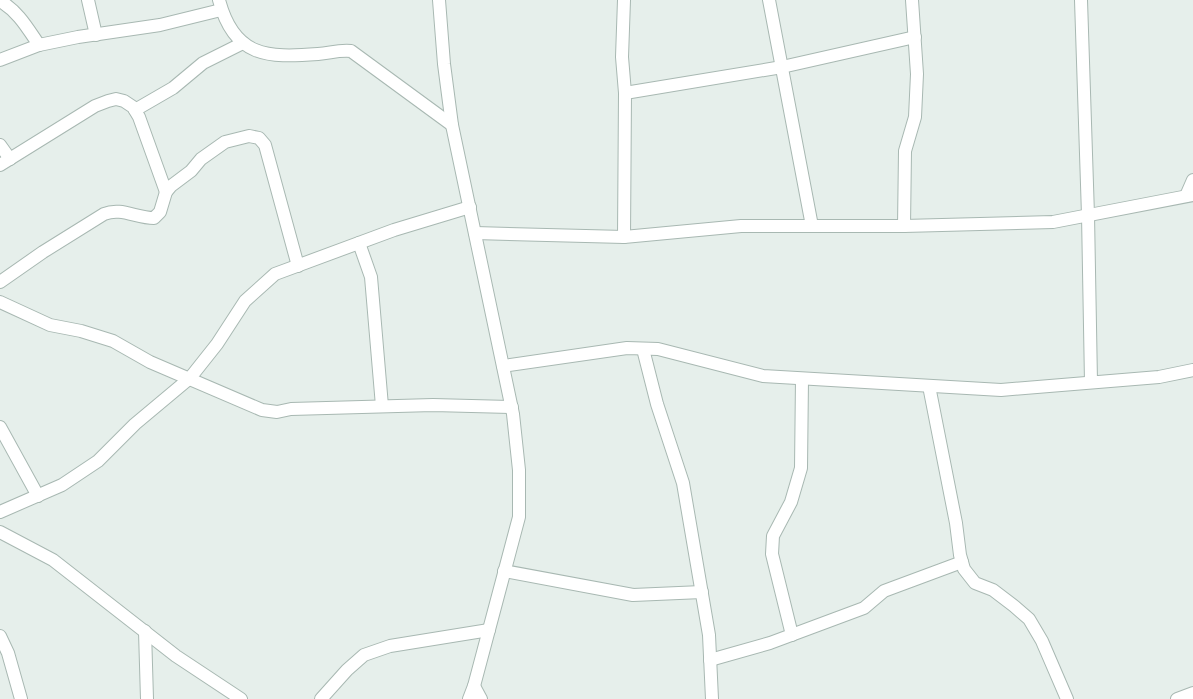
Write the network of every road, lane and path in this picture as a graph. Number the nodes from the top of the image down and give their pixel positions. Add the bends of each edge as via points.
1 (88, 0) edge
2 (439, 0) edge
3 (624, 0) edge
4 (769, 0) edge
5 (912, 0) edge
6 (1081, 0) edge
7 (9, 2) edge
8 (220, 5) edge
9 (96, 35) junction
10 (915, 37) junction
11 (243, 43) junction
12 (39, 45) junction
13 (0, 60) edge
14 (782, 67) junction
15 (625, 93) junction
16 (135, 110) junction
17 (452, 125) junction
18 (0, 145) edge
19 (5, 162) edge
20 (1193, 180) edge
21 (166, 192) junction
22 (1190, 196) edge
23 (470, 207) junction
24 (1088, 215) junction
25 (812, 226) junction
26 (904, 226) junction
27 (475, 233) junction
28 (624, 237) junction
29 (359, 243) junction
30 (298, 266) junction
31 (0, 282) edge
32 (0, 302) edge
33 (643, 349) junction
34 (503, 366) junction
35 (1193, 370) edge
36 (190, 378) junction
37 (802, 379) junction
38 (1091, 382) junction
39 (929, 386) junction
40 (382, 406) junction
41 (512, 407) junction
42 (0, 427) edge
43 (38, 496) junction
44 (0, 512) edge
45 (0, 532) edge
46 (962, 562) junction
47 (504, 571) junction
48 (702, 592) junction
49 (489, 630) junction
50 (144, 631) junction
51 (792, 635) junction
52 (0, 636) edge
53 (710, 660) junction
54 (474, 686) junction
55 (1193, 693) edge
56 (21, 699) edge
57 (147, 699) edge
58 (241, 699) edge
59 (321, 699) edge
60 (469, 699) edge
61 (481, 699) edge
62 (712, 699) edge
63 (1067, 699) edge
64 (1177, 699) edge

1 - 9 street
2 - 17 street
3 - 15 street via 622,56
4 - 14 street
5 - 10 street
6 - 24 street
7 - 12 street
8 - 9 street via 160,25
8 - 11 street via 224,18
9 - 12 street
10 - 14 street
10 - 26 street via 915,117 905,151
11 - 16 street via 203,63 173,88
11 - 17 street via 250,49 267,55 321,54 337,50 351,52
12 - 13 street
14 - 15 street
14 - 25 street
15 - 28 street
16 - 19 street via 124,101 116,99 94,106
16 - 21 street
17 - 23 street
18 - 19 street
20 - 22 street
21 - 30 street via 201,159 225,142 249,136 259,138 265,145
21 - 31 street via 160,212 154,218 138,217 112,210
22 - 24 street
23 - 27 street
23 - 29 street
24 - 26 street via 1053,222
24 - 38 street
25 - 26 street
25 - 28 street via 741,226
27 - 28 street
27 - 34 street
29 - 30 street
29 - 40 street via 371,277
30 - 36 street via 275,274 254,291
32 - 36 street via 50,325 113,341 150,362
33 - 34 street via 627,348
33 - 37 street via 658,349 763,376
33 - 48 street via 656,404 681,473
34 - 41 street
35 - 38 street via 1159,377
36 - 40 street via 262,410 277,412 291,409
36 - 43 street via 135,424 98,461 62,485
37 - 39 street
37 - 51 street via 801,468 791,502 773,536 772,554
38 - 39 street via 1001,390
39 - 46 street
40 - 41 street
41 - 47 street via 519,470 518,517
42 - 43 street
43 - 44 street
45 - 50 street via 53,560
46 - 51 street via 884,591 864,608
46 - 63 street via 964,569 975,582 993,590 1028,620 1042,641
47 - 48 street via 633,595
47 - 49 street
48 - 53 street
49 - 54 street
49 - 59 street via 390,646 364,655
50 - 57 street
50 - 58 street via 176,656
51 - 53 street
52 - 56 street
53 - 62 street
54 - 60 street
54 - 61 street
55 - 64 street

